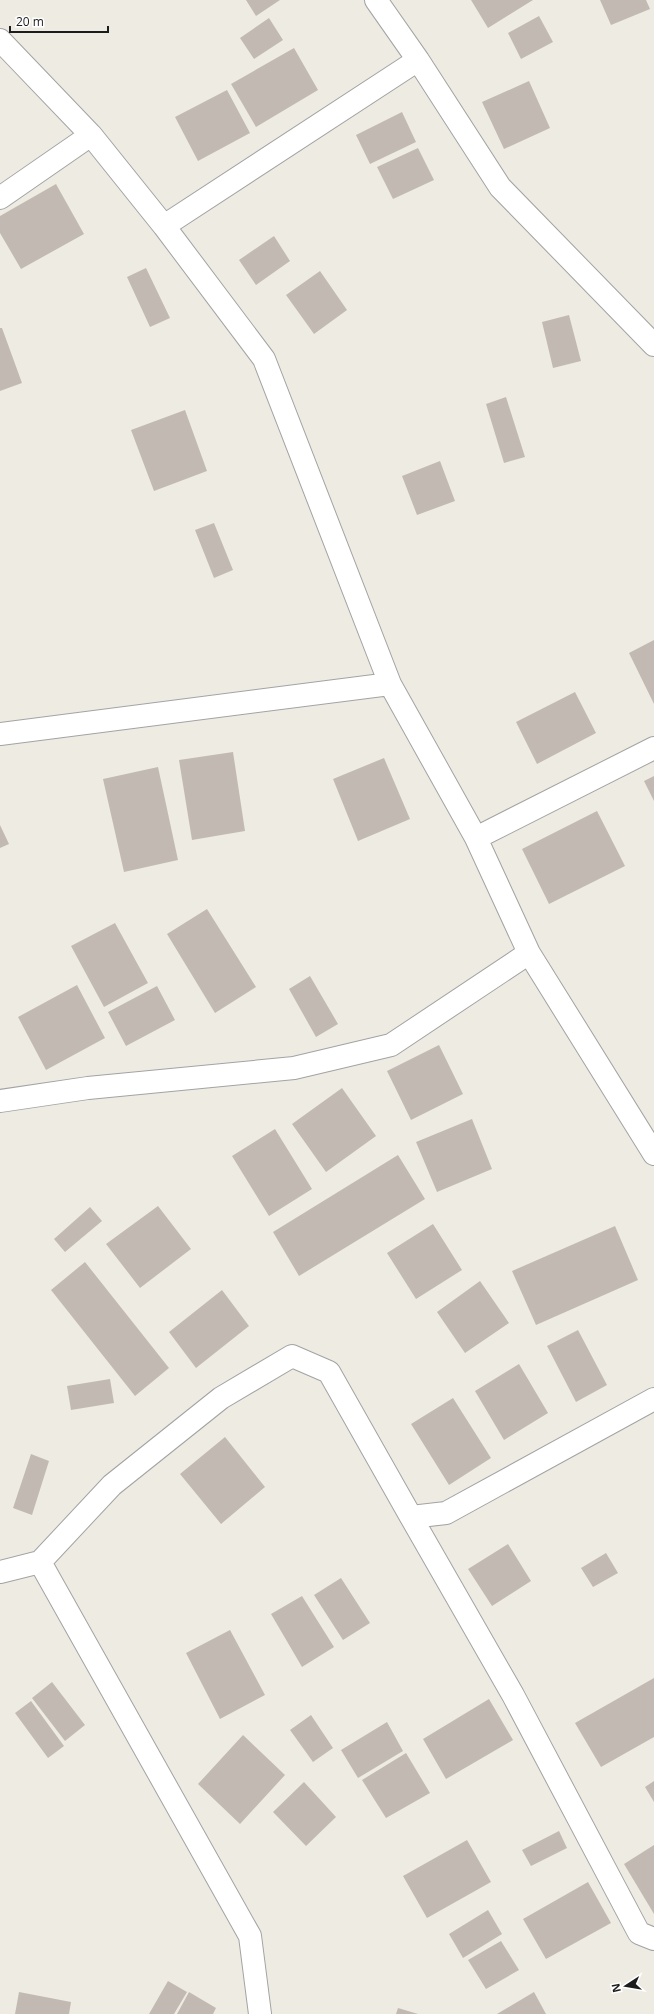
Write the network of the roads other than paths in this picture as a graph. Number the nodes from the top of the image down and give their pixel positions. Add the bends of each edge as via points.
1 (376, 0) edge
2 (0, 40) edge
3 (418, 60) junction
4 (92, 135) junction
5 (0, 198) edge
6 (164, 226) junction
7 (654, 345) edge
8 (390, 684) junction
9 (0, 734) edge
10 (654, 748) edge
11 (476, 838) junction
12 (529, 953) junction
13 (0, 1101) edge
14 (654, 1154) edge
15 (654, 1398) edge
16 (411, 1517) junction
17 (40, 1562) junction
18 (0, 1572) edge
19 (654, 1939) edge
20 (260, 2014) edge

1 - 3 street
2 - 4 street
3 - 6 street
3 - 7 street via 500,187
4 - 5 street
4 - 6 street
6 - 8 street via 264,359
8 - 9 street
8 - 11 street
10 - 11 street
11 - 12 street
12 - 13 street via 391,1045 294,1068 88,1088
12 - 14 street
15 - 16 street via 446,1513
16 - 17 street via 329,1372 292,1356 221,1398 112,1485
16 - 19 street via 513,1694 639,1933
17 - 18 street
17 - 20 street via 250,1936

